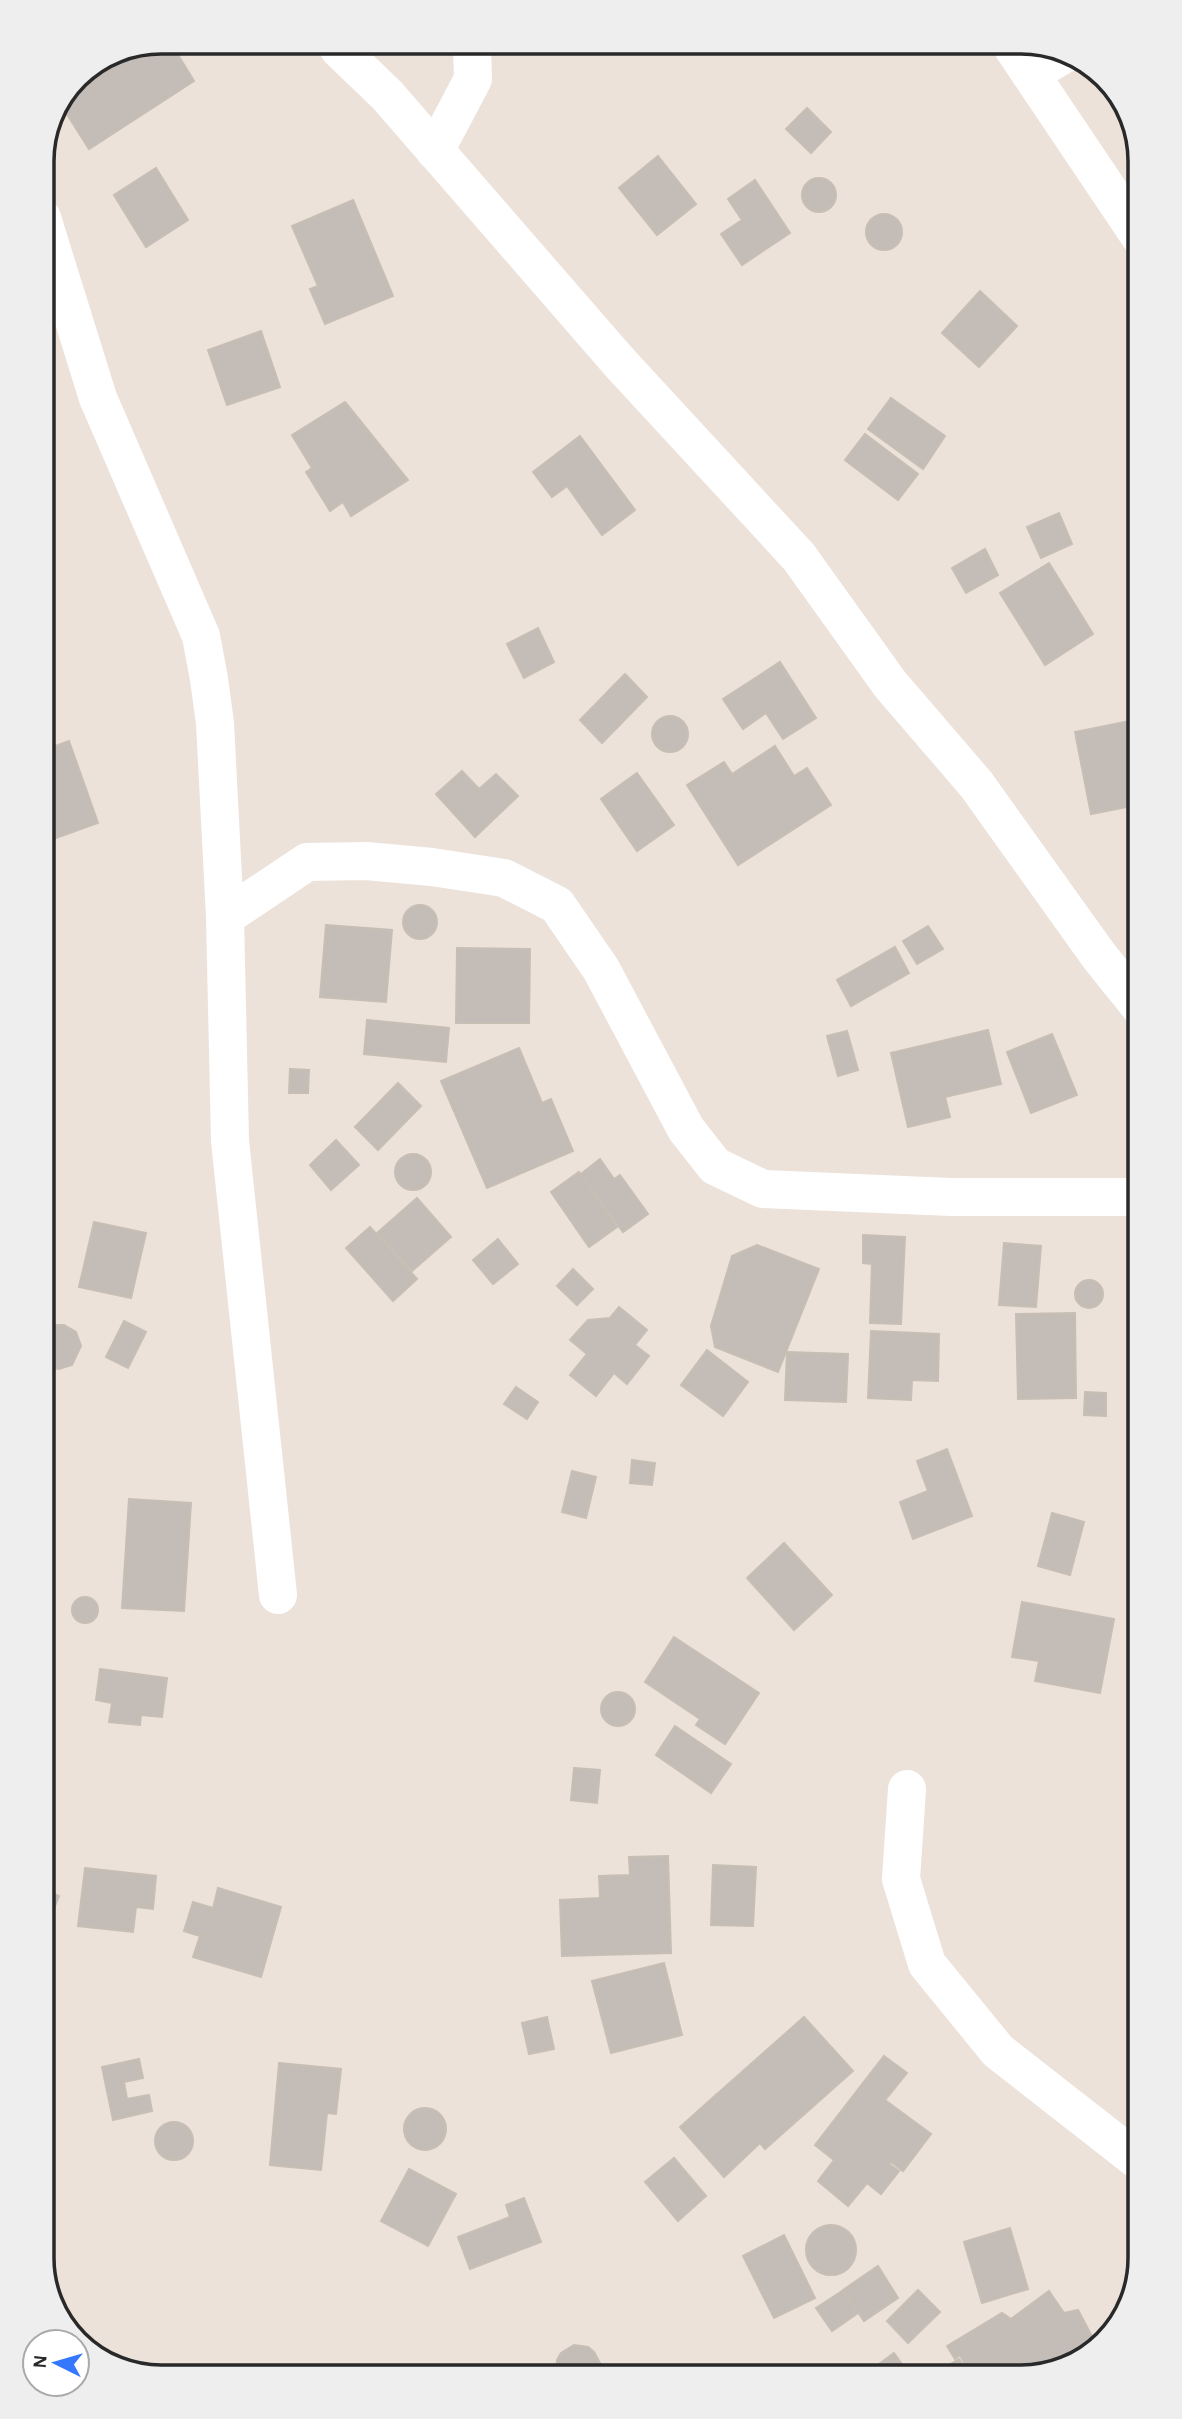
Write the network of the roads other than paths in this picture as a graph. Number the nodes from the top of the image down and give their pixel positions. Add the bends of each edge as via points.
1 (344, 54) edge
2 (472, 54) edge
3 (1017, 54) edge
4 (1055, 60) edge
5 (1031, 74) junction
6 (435, 151) junction
7 (1128, 219) edge
8 (54, 257) edge
9 (225, 917) junction
10 (1128, 992) edge
11 (1128, 1197) edge
12 (278, 1595) dead end
13 (907, 1789) dead end
14 (1128, 2153) edge

1 - 6 street
2 - 6 street via 472,79
3 - 5 street
4 - 5 street
5 - 7 street
6 - 10 street via 619,362 799,557 890,684 976,784
8 - 9 street via 98,398 201,636 215,723
9 - 11 street via 307,862 379,862 504,878 557,905 601,969 686,1129 715,1166 762,1189 951,1197
9 - 12 street via 230,1141
13 - 14 street via 901,1879 927,1964 998,2051

